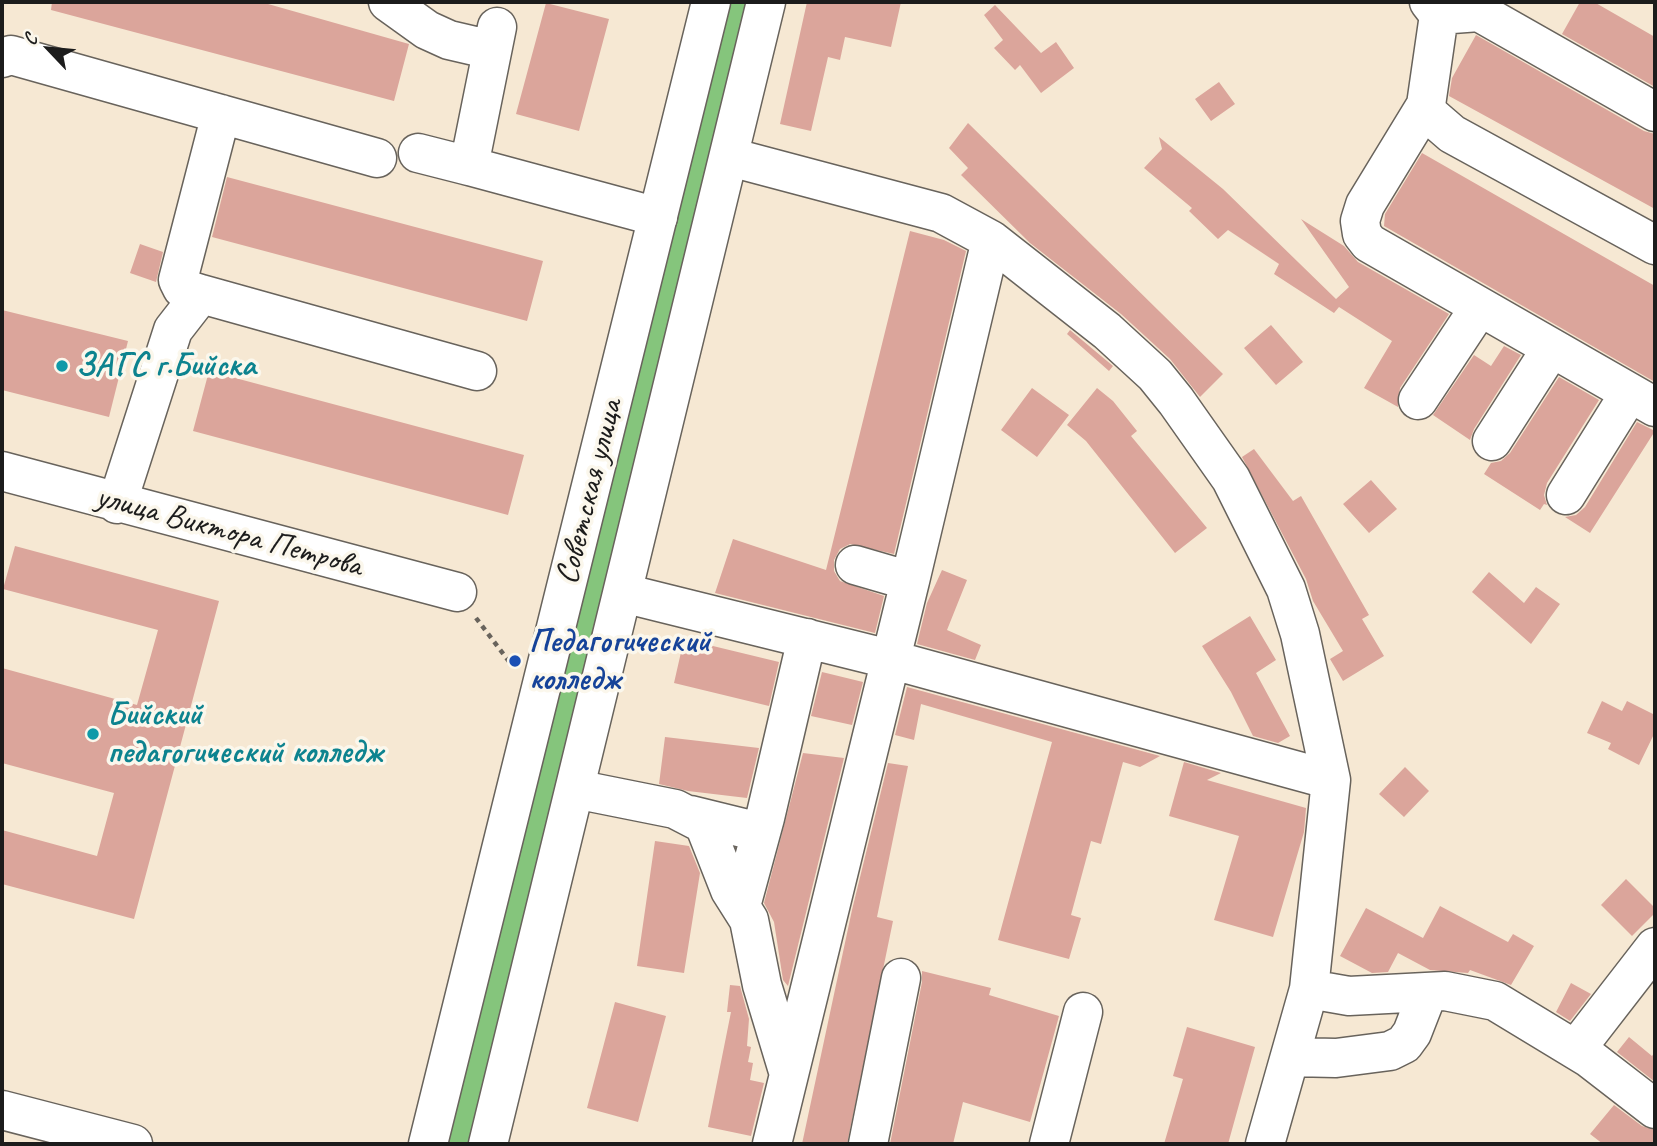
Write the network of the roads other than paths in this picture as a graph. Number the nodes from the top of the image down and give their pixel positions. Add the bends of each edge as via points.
1 (388, 2) edge
2 (711, 2) edge
3 (766, 2) edge
4 (1434, 8) edge
5 (2, 58) edge
6 (1426, 104) junction
7 (1655, 112) edge
8 (221, 114) junction
9 (418, 153) dead end
10 (730, 157) junction
11 (377, 158) dead end
12 (469, 166) junction
13 (658, 217) junction
14 (991, 240) junction
15 (1655, 245) edge
16 (201, 294) junction
17 (1479, 308) junction
18 (1551, 349) junction
19 (477, 371) dead end
20 (1418, 400) dead end
21 (1642, 400) edge
22 (1492, 441) dead end
23 (2, 471) edge
24 (1566, 495) dead end
25 (117, 503) junction
26 (855, 565) dead end
27 (910, 581) junction
28 (457, 592) road end
29 (623, 593) junction
30 (807, 638) junction
31 (889, 659) junction
32 (1331, 780) junction
33 (575, 789) junction
34 (690, 815) junction
35 (765, 818) junction
36 (741, 906) junction
37 (1655, 947) edge
38 (901, 978) dead end
39 (1309, 989) junction
40 (1427, 992) junction
41 (1083, 1012) dead end
42 (1576, 1049) junction
43 (1290, 1057) junction
44 (789, 1073) junction
45 (1655, 1109) edge
46 (2, 1110) edge
47 (133, 1144) edge
48 (428, 1144) edge
49 (488, 1144) edge
50 (772, 1144) edge
51 (868, 1144) edge
52 (1049, 1144) edge
53 (1265, 1144) edge

1 - 12 main road via 449,40 495,38
2 - 13 main road, Советская улица
3 - 10 main road, Советская улица
4 - 6 main road
4 - 7 main road via 1479,12
5 - 8 main road via 11,55
6 - 15 main road via 1430,115 1452,134
6 - 17 main road via 1365,205 1362,234 1369,243
8 - 11 main road
8 - 16 main road via 178,280 182,288
9 - 12 main road
10 - 14 main road via 941,214
10 - 29 main road, Советская улица
12 - 13 main road
13 - 48 main road, Советская улица
14 - 27 main road
14 - 32 main road via 1098,323 1155,375 1208,442 1286,589
16 - 19 main road
16 - 25 main road via 173,330
17 - 18 main road
17 - 20 main road
18 - 21 main road
18 - 22 main road
21 - 24 main road
23 - 25 main road, улица Виктора Петрова
25 - 28 main road, улица Виктора Петрова
26 - 27 main road
27 - 31 main road
29 - 30 main road
29 - 33 main road, Советская улица
30 - 31 main road
30 - 35 main road
31 - 32 main road
31 - 44 main road
32 - 39 main road
33 - 34 main road
33 - 49 main road, Советская улица
34 - 35 main road via 751,830 760,827
34 - 36 main road via 710,834 723,874
35 - 36 main road
36 - 44 main road via 751,926 759,975
37 - 42 main road
38 - 51 main road
39 - 40 main road via 1349,996
39 - 43 main road
40 - 42 main road via 1495,1001
40 - 43 main road via 1412,1033 1390,1051 1336,1058
41 - 52 main road
42 - 45 main road
43 - 53 main road
44 - 50 main road
46 - 47 main road

